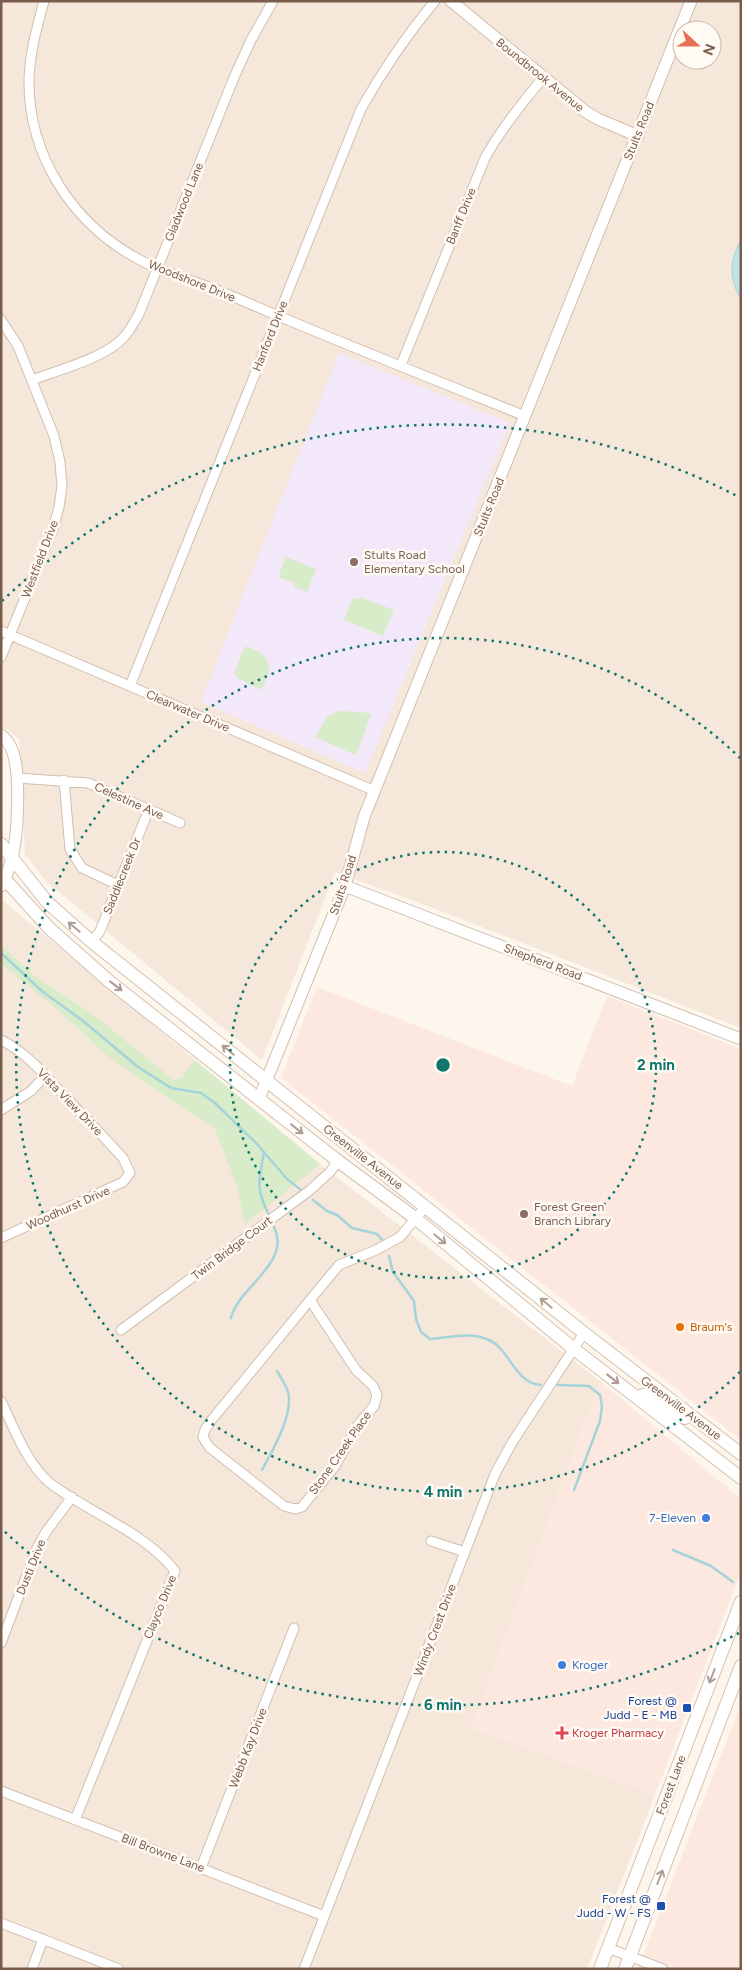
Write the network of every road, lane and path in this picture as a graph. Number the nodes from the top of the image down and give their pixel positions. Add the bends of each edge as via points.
1 (44, 1) edge
2 (273, 1) edge
3 (435, 1) edge
4 (451, 1) edge
5 (691, 1) edge
6 (543, 78) junction
7 (638, 136) junction
8 (157, 268) junction
9 (278, 316) junction
10 (1, 320) edge
11 (401, 366) junction
12 (32, 380) junction
13 (525, 416) junction
14 (1, 631) edge
15 (11, 636) junction
16 (1, 657) edge
17 (130, 686) junction
18 (1, 735) edge
19 (17, 778) junction
20 (64, 780) junction
21 (375, 791) junction
22 (149, 809) junction
23 (180, 823) dead end
24 (1, 844) edge
25 (12, 858) junction
26 (2, 880) edge
27 (118, 886) junction
28 (345, 886) junction
29 (92, 942) junction
30 (740, 1036) edge
31 (1, 1040) edge
32 (45, 1076) junction
33 (266, 1081) junction
34 (259, 1099) junction
35 (1, 1110) edge
36 (338, 1160) junction
37 (130, 1173) joint
38 (425, 1207) junction
39 (415, 1218) junction
40 (1, 1238) edge
41 (310, 1300) junction
42 (121, 1330) dead end
43 (584, 1334) junction
44 (574, 1349) junction
45 (636, 1397) junction
46 (1, 1401) edge
47 (695, 1419) junction
48 (741, 1454) edge
49 (741, 1478) edge
50 (72, 1497) junction
51 (430, 1541) dead end
52 (465, 1552) junction
53 (741, 1602) edge
54 (294, 1628) dead end
55 (727, 1638) junction
56 (741, 1638) edge
57 (1, 1643) edge
58 (741, 1666) edge
59 (688, 1740) junction
60 (710, 1747) junction
61 (1, 1791) edge
62 (75, 1820) junction
63 (652, 1834) junction
64 (673, 1843) junction
65 (201, 1868) junction
66 (324, 1916) junction
67 (1, 1923) edge
68 (43, 1939) junction
69 (608, 1948) junction
70 (630, 1956) junction
71 (32, 1969) edge
72 (119, 1969) edge
73 (304, 1969) edge
74 (600, 1969) edge
75 (625, 1969) edge
76 (663, 1969) edge

1 - 8 street, Woodshore Drive via 29,78 32,118 44,159 71,203 96,229
2 - 8 street, Gladwood Lane via 235,75
3 - 9 street, Hanford Drive via 407,35 361,109
4 - 6 street, Boundbrook Avenue
5 - 7 street, Stults Road
6 - 7 street, Boundbrook Avenue via 598,120
6 - 11 street, Banff Drive via 512,115 485,158
7 - 13 street, Stults Road
8 - 9 street, Woodshore Drive
8 - 12 street, Gladwood Lane via 139,314 124,338 98,355
9 - 11 street, Woodshore Drive
9 - 17 street, Hanford Drive
10 - 12 street, Westfield Drive via 18,346
11 - 13 street, Woodshore Drive
12 - 15 street, Westfield Drive via 54,436 62,486 53,529
13 - 21 street, Stults Road
14 - 15 street, Clearwater Drive
15 - 16 street, Westfield Drive
15 - 17 street, Clearwater Drive
17 - 21 street, Clearwater Drive
18 - 19 street via 12,750
19 - 20 street, Celestine Ave
19 - 25 street via 16,839
20 - 22 street, Celestine Ave via 88,783
20 - 27 street via 70,849 82,868
21 - 28 street, Stults Road via 358,836
22 - 23 street, Celestine Ave
22 - 27 street, Saddlecreek Dr
24 - 25 main road, Greenville Avenue
25 - 26 street
29 -> 25 main road, Greenville Avenue via 47,902
26 -> 34 main road, Greenville Avenue via 74,952
27 - 29 street, Saddlecreek Dr via 100,931
28 - 30 street, Shepherd Road
28 - 33 street, Stults Road
33 -> 29 main road, Greenville Avenue
31 - 32 street, Vista View Drive via 12,1045
32 - 35 street via 31,1091
32 - 37 street, Vista View Drive via 123,1158
33 - 34 street, Stults Road
33 - 38 main road, Greenville Avenue
34 -> 36 main road, Greenville Avenue
36 - 39 main road, Greenville Avenue
36 - 42 street, Twin Bridge Court via 309,1191
37 - 40 street, Woodhurst Drive via 123,1182
38 - 39 street, Stone Creek Place
43 -> 38 main road, Greenville Avenue
39 - 41 street, Stone Creek Place via 392,1242 339,1265
39 -> 44 main road, Greenville Avenue
41 - 41 street, Stone Creek Place via 210,1422 203,1436 209,1447 284,1506 295,1509 302,1507 335,1466 358,1425 374,1406 377,1395 373,1386 356,1370
43 - 44 street, Windy Crest Drive
43 - 47 main road, Greenville Avenue
44 -> 45 main road, Greenville Avenue
44 - 52 street, Windy Crest Drive via 495,1474
45 - 47 main road via 648,1394 679,1416
45 - 49 main road, Greenville Avenue
46 - 50 street, Clayco Drive via 26,1453 49,1482
47 - 48 main road, Greenville Avenue
50 - 57 street, Dusti Drive via 38,1548
50 - 62 street, Clayco Drive via 166,1558 175,1570
51 - 52 street
52 - 66 street, Windy Crest Drive
53 - 55 main road, Forest Lane
54 - 65 street, Webb Kay Drive
55 - 56 main road
55 -> 59 main road, Forest Lane
58 - 60 main road, Forest Lane
59 - 60 main road
59 - 63 main road, Forest Lane
60 - 64 main road, Forest Lane
61 - 62 street, Bill Browne Lane
62 - 65 street, Bill Browne Lane
63 - 64 main road
63 - 69 main road, Forest Lane
70 -> 64 main road, Forest Lane
65 - 66 street, Bill Browne Lane
66 - 73 street, Windy Crest Drive
67 - 68 street
68 - 71 street
68 - 72 street
69 - 70 street
69 - 74 main road, Forest Lane
70 - 75 main road, Forest Lane
70 - 76 street

